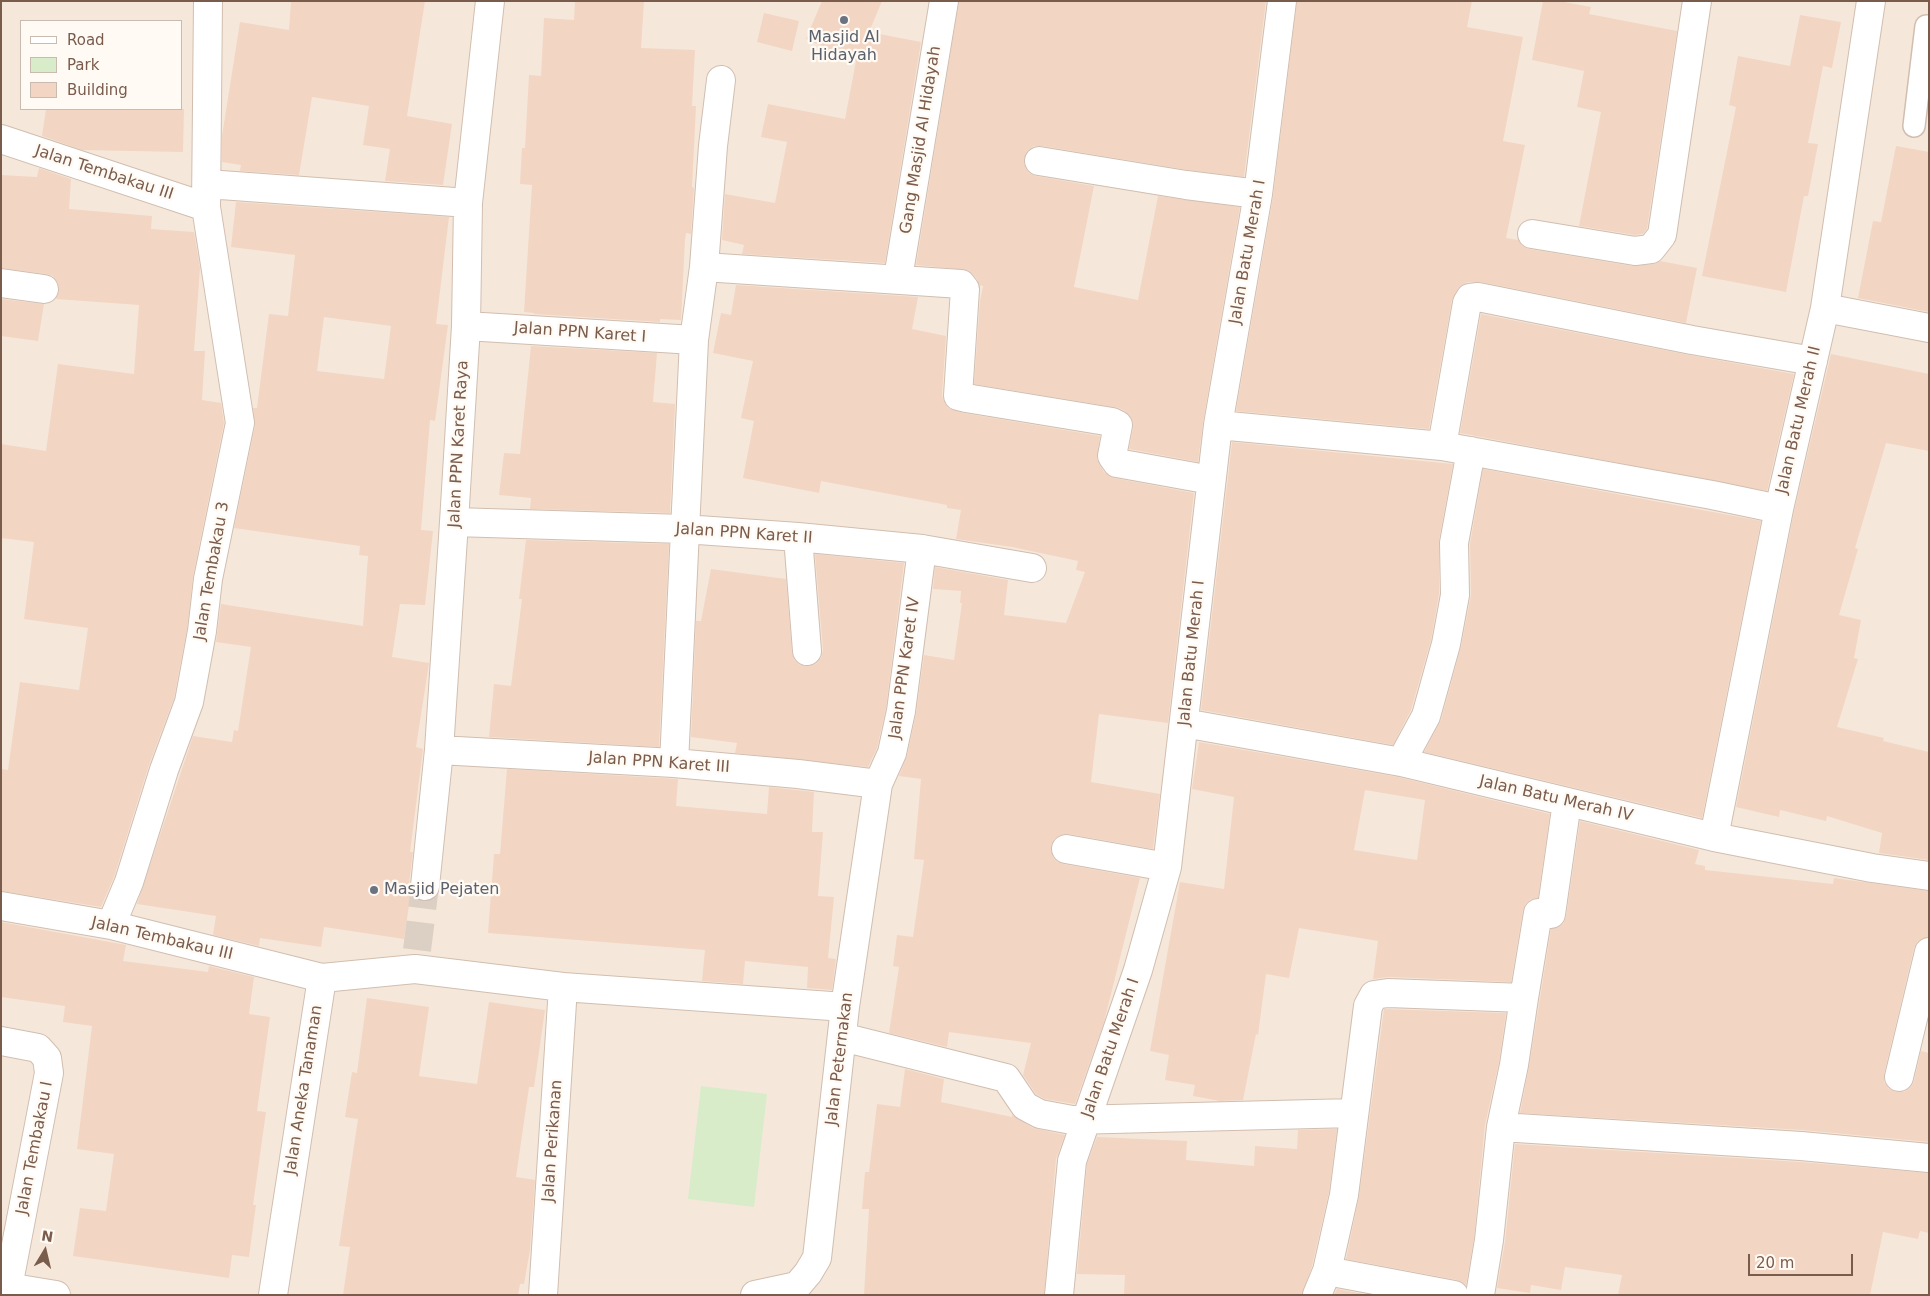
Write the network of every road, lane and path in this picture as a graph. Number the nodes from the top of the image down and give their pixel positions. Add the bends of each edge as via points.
1 (208, 1) edge
2 (490, 1) edge
3 (944, 1) edge
4 (1282, 1) edge
5 (1697, 1) edge
6 (1871, 1) edge
7 (1929, 26) edge
8 (721, 80) dead end
9 (1914, 126) dead end
10 (1, 139) edge
11 (1038, 161) dead end
12 (1258, 194) junction
13 (206, 195) junction
14 (468, 203) junction
15 (1532, 234) dead end
16 (704, 267) junction
17 (898, 278) junction
18 (1, 283) edge
19 (44, 289) dead end
20 (1825, 308) junction
21 (466, 326) junction
22 (1929, 328) edge
23 (694, 340) junction
24 (1813, 361) junction
25 (1218, 425) junction
26 (1442, 446) junction
27 (1471, 451) junction
28 (1211, 480) junction
29 (1779, 509) junction
30 (454, 522) junction
31 (684, 529) junction
32 (798, 537) junction
33 (922, 550) junction
34 (1032, 568) dead end
35 (807, 651) dead end
36 (1184, 723) junction
37 (439, 750) junction
38 (1401, 762) junction
39 (674, 764) junction
40 (878, 784) junction
41 (1567, 802) junction
42 (1714, 836) junction
43 (1066, 849) dead end
44 (1167, 867) junction
45 (1929, 876) edge
46 (424, 886) tunnel mouth
47 (1, 906) edge
48 (111, 925) junction
49 (1929, 952) edge
50 (322, 978) junction
51 (563, 987) junction
52 (1524, 998) junction
53 (845, 1007) junction
54 (842, 1037) junction
55 (1, 1042) edge
56 (1899, 1077) dead end
57 (1354, 1113) junction
58 (1086, 1121) junction
59 (1501, 1126) junction
60 (1929, 1158) edge
61 (1322, 1283) edge
62 (4, 1287) edge
63 (56, 1295) edge
64 (273, 1295) edge
65 (543, 1295) edge
66 (755, 1295) edge
67 (1059, 1295) edge
68 (1454, 1295) edge
69 (1480, 1295) edge

1 - 13 street, Jalan Tembakau 3
2 - 14 street, Jalan PPN Karet Raya
3 - 17 street, Gang Masjid Al Hidayah
4 - 12 street, Jalan Batu Merah I
5 - 15 street via 1662,236 1651,248 1635,251
6 - 20 street, Jalan Batu Merah II
7 - 9 lane via 1926,26
8 - 16 street
10 - 13 street, Jalan Tembakau III
11 - 12 street
12 - 25 street, Jalan Batu Merah I
13 - 14 street, Jalan Tembakau III
13 - 48 street, Jalan Tembakau 3 via 240,423 208,579 188,702 129,882
14 - 21 street, Jalan PPN Karet Raya
16 - 17 street
16 - 23 street
17 - 28 street via 965,286 958,396 1112,422 1118,425 1112,456 1117,463
18 - 19 street
20 - 22 street
20 - 24 street, Jalan Batu Merah II
21 - 23 street, Jalan PPN Karet I
21 - 30 street, Jalan PPN Karet Raya
23 - 31 street
24 - 26 street via 1470,298
24 - 29 street, Jalan Batu Merah II
25 - 26 street
25 - 28 street, Jalan Batu Merah I
26 - 27 street
27 - 29 street
27 - 38 street via 1454,543 1455,595 1446,644 1426,716
28 - 36 street, Jalan Batu Merah I
29 - 42 street, Jalan Batu Merah II
30 - 31 street, Jalan PPN Karet II
30 - 37 street, Jalan PPN Karet Raya
31 - 32 street, Jalan PPN Karet II
31 - 39 street
32 - 33 street, Jalan PPN Karet II
32 - 35 street
33 - 34 street, Jalan PPN Karet II
33 - 40 street, Jalan PPN Karet IV via 901,711 892,753
36 - 38 street, Jalan Batu Merah IV
36 - 44 street, Jalan Batu Merah I
37 - 39 street, Jalan PPN Karet III
37 - 46 street, Jalan PPN Karet Raya
38 - 41 street, Jalan Batu Merah IV
39 - 40 street, Jalan PPN Karet III
40 - 53 street, Jalan Peternakan
41 - 42 street, Jalan Batu Merah IV
41 - 52 street via 1551,914 1538,913
42 - 45 street, Jalan Batu Merah IV via 1872,868
43 - 44 street
44 - 58 street, Jalan Batu Merah I via 1138,970
47 - 48 street, Jalan Tembakau III
48 - 50 street, Jalan Tembakau III
49 - 56 street
50 - 51 street via 416,959
50 - 64 street, Jalan Aneka Tanaman
51 - 53 street
51 - 65 street, Jalan Perikanan
52 - 57 street via 1374,995 1368,1006
52 - 59 street
53 - 54 street, Jalan Peternakan
54 - 58 street via 1006,1078 1025,1106 1040,1114
54 - 66 street, Jalan Peternakan via 817,1258 797,1286
55 - 62 street, Jalan Tembakau I via 38,1048 47,1058 49,1073
57 - 58 street
57 - 61 street via 1344,1194
58 - 67 street, Jalan Batu Merah I via 1072,1161
59 - 60 street
59 - 69 street
61 - 68 street
62 - 63 street

